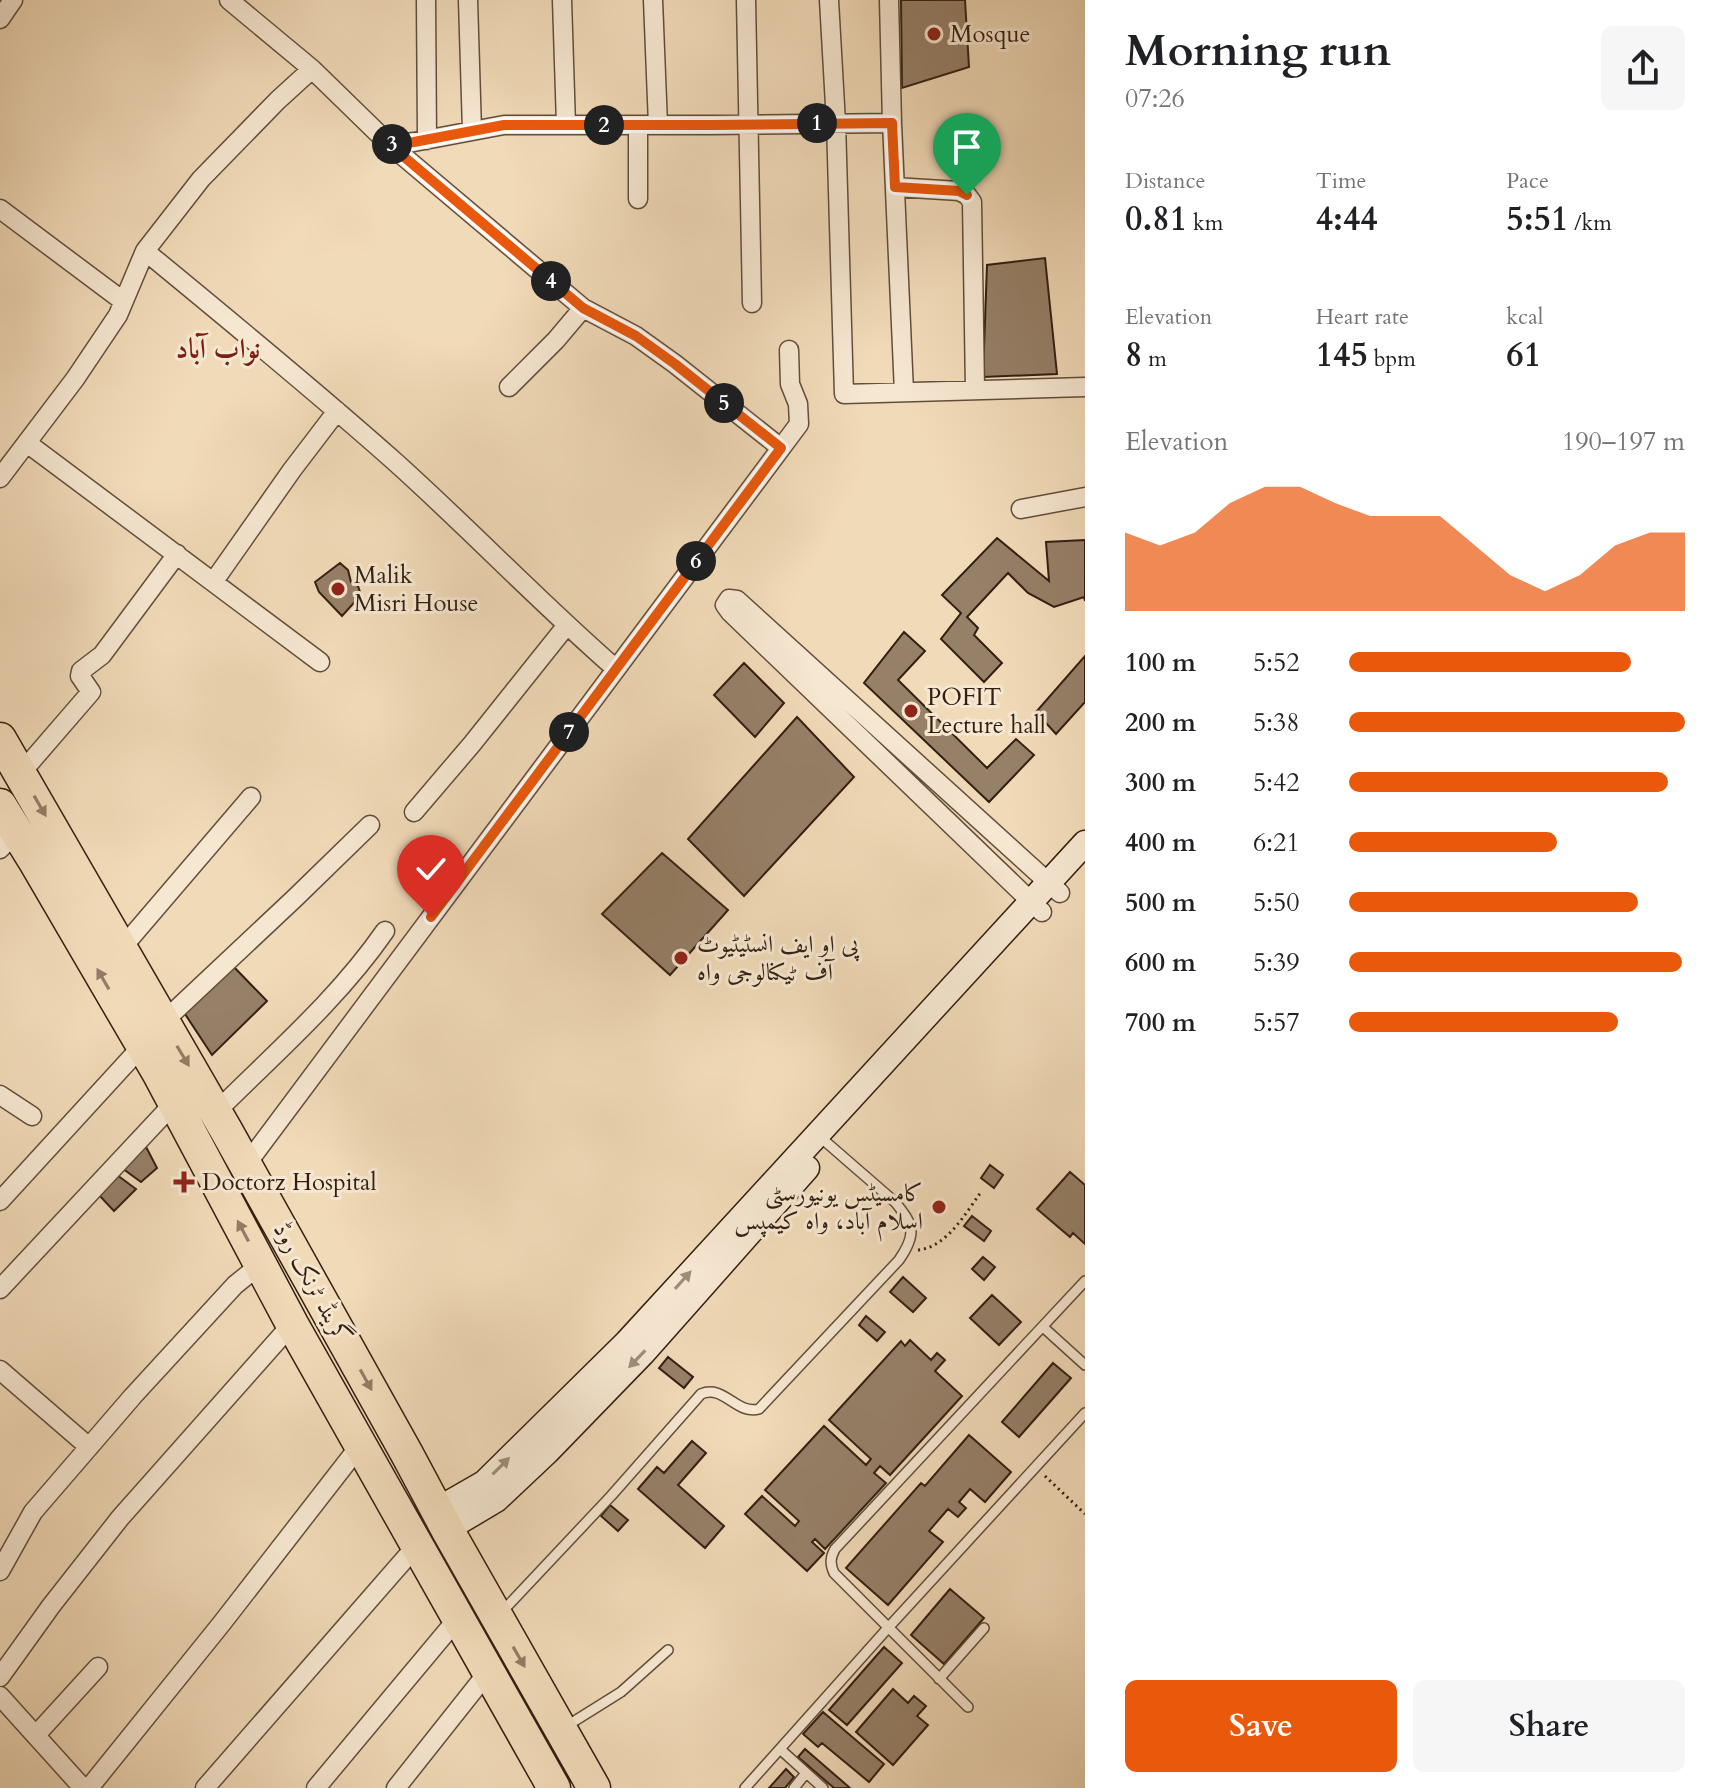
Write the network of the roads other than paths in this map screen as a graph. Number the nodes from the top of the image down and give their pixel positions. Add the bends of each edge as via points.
1 (13, 0) edge
2 (229, 0) edge
3 (426, 0) edge
4 (468, 0) edge
5 (562, 0) edge
6 (653, 0) edge
7 (746, 0) edge
8 (829, 0) edge
9 (889, 0) edge
10 (0, 19) edge
11 (312, 69) junction
12 (836, 123) junction
13 (892, 123) junction
14 (566, 125) junction
15 (638, 125) junction
16 (658, 125) junction
17 (747, 125) junction
18 (472, 131) junction
19 (427, 140) junction
20 (390, 145) junction
21 (895, 187) junction
22 (638, 199) dead end
23 (0, 209) edge
24 (145, 251) junction
25 (123, 301) junction
26 (752, 303) dead end
27 (583, 308) junction
28 (789, 350) dead end
29 (509, 387) dead end
30 (1085, 387) edge
31 (975, 390) junction
32 (904, 392) junction
33 (337, 411) junction
34 (27, 443) junction
35 (781, 448) junction
36 (0, 478) edge
37 (1085, 497) edge
38 (1021, 509) dead end
39 (177, 554) junction
40 (214, 581) junction
41 (567, 625) junction
42 (320, 662) dead end
43 (616, 669) junction
44 (0, 739) edge
45 (21, 773) junction
46 (251, 797) dead end
47 (414, 812) dead end
48 (370, 825) dead end
49 (5, 828) edge
50 (1085, 843) edge
51 (1085, 866) edge
52 (1054, 888) junction
53 (1037, 907) junction
54 (385, 931) dead end
55 (121, 949) junction
56 (152, 1034) junction
57 (0, 1095) edge
58 (174, 1103) junction
59 (216, 1112) junction
60 (32, 1116) dead end
61 (823, 1139) junction
62 (246, 1165) junction
63 (0, 1201) edge
64 (261, 1264) junction
65 (1085, 1281) edge
66 (0, 1289) edge
67 (292, 1324) junction
68 (1043, 1327) junction
69 (1085, 1365) edge
70 (0, 1370) edge
71 (1085, 1413) edge
72 (89, 1447) junction
73 (407, 1454) junction
74 (368, 1457) junction
75 (442, 1520) junction
76 (417, 1545) junction
77 (0, 1571) edge
78 (496, 1617) junction
79 (458, 1618) junction
80 (984, 1628) dead end
81 (887, 1629) junction
82 (668, 1650) dead end
83 (98, 1667) dead end
84 (488, 1672) junction
85 (0, 1677) edge
86 (939, 1679) junction
87 (0, 1696) edge
88 (968, 1707) dead end
89 (560, 1730) junction
90 (36, 1735) junction
91 (780, 1749) junction
92 (806, 1773) junction
93 (83, 1788) edge
94 (89, 1788) edge
95 (205, 1788) edge
96 (316, 1788) edge
97 (396, 1788) edge
98 (554, 1788) edge
99 (594, 1788) edge
100 (745, 1788) edge
101 (794, 1788) edge
102 (823, 1788) edge

1 - 10 street
2 - 11 street
3 - 19 street
4 - 18 street
5 - 14 street
6 - 16 street
7 - 17 street
8 - 12 street
9 - 13 street
11 - 20 street
11 - 24 street via 201,179
12 - 13 street
12 - 17 street
12 - 32 street via 844,394
13 - 21 street
14 - 15 street
14 - 18 street
15 - 16 street
15 - 22 street
16 - 17 street
17 - 26 street
18 - 19 street
19 - 20 street
20 - 27 street
21 - 31 street via 959,191 972,202
21 - 32 street
23 - 25 street
24 - 25 street
24 - 33 street
25 - 34 street
27 - 29 street
27 - 35 street via 636,336
28 - 35 street via 799,424
30 - 31 street
31 - 32 street
33 - 40 street
33 - 41 street
34 - 36 street
34 - 39 street
35 - 43 street
37 - 38 street
39 - 40 street
39 - 45 street via 102,655 81,671 91,692
40 - 42 street
41 - 43 street
41 - 47 street
43 - 62 street
44 - 45 highway, گرینڈ ٹرنک روڈ
45 -> 55 highway, گرینڈ ٹرنک روڈ
46 - 55 street
48 - 56 street
56 -> 49 highway, گرینڈ ٹرنک روڈ
50 - 52 street
51 - 52 street
52 - 53 street
52 - 53 street via 737,600 729,599 725,605 730,612
53 - 61 street
54 - 59 street via 332,996
55 - 56 highway, گرینڈ ٹرنک روڈ
56 - 58 highway, گرینڈ ٹرنک روڈ
56 -> 59 highway, گرینڈ ٹرنک روڈ
56 - 63 street
57 - 60 street
64 -> 58 highway, گرینڈ ٹرنک روڈ
58 - 66 street
59 - 62 highway, گرینڈ ٹرنک روڈ
61 - 75 street via 627,1342
61 - 78 lane via 905,1215 911,1239 899,1260 759,1409 743,1409 710,1390 701,1394
62 -> 73 highway, گرینڈ ٹرنک روڈ
64 - 67 highway, گرینڈ ٹرنک روڈ
64 - 72 street via 235,1285
65 - 68 lane
67 - 74 highway, گرینڈ ٹرنک روڈ
67 - 85 street via 120,1518
68 - 69 lane
68 - 81 lane via 831,1557 834,1573
70 - 72 street
71 - 81 lane
72 - 77 street via 33,1512
73 - 74 highway
73 - 75 highway, گرینڈ ٹرنک روڈ
74 - 76 highway, گرینڈ ٹرنک روڈ
74 - 94 street via 232,1611
75 - 78 highway, گرینڈ ٹرنک روڈ
76 - 79 highway, گرینڈ ٹرنک روڈ
76 - 95 street
78 -> 89 highway, گرینڈ ٹرنک روڈ
79 - 84 highway, گرینڈ ٹرنک روڈ
79 - 96 street
80 - 86 lane
81 - 86 lane
81 - 91 lane
82 - 89 lane via 621,1692
83 - 90 street
84 - 97 street
84 - 98 highway, گرینڈ ٹرنک روڈ
86 - 88 lane
87 - 90 street
89 - 99 highway, گرینڈ ٹرنک روڈ
90 - 93 street
91 - 92 lane
91 - 100 lane
92 - 101 lane
92 - 102 lane

